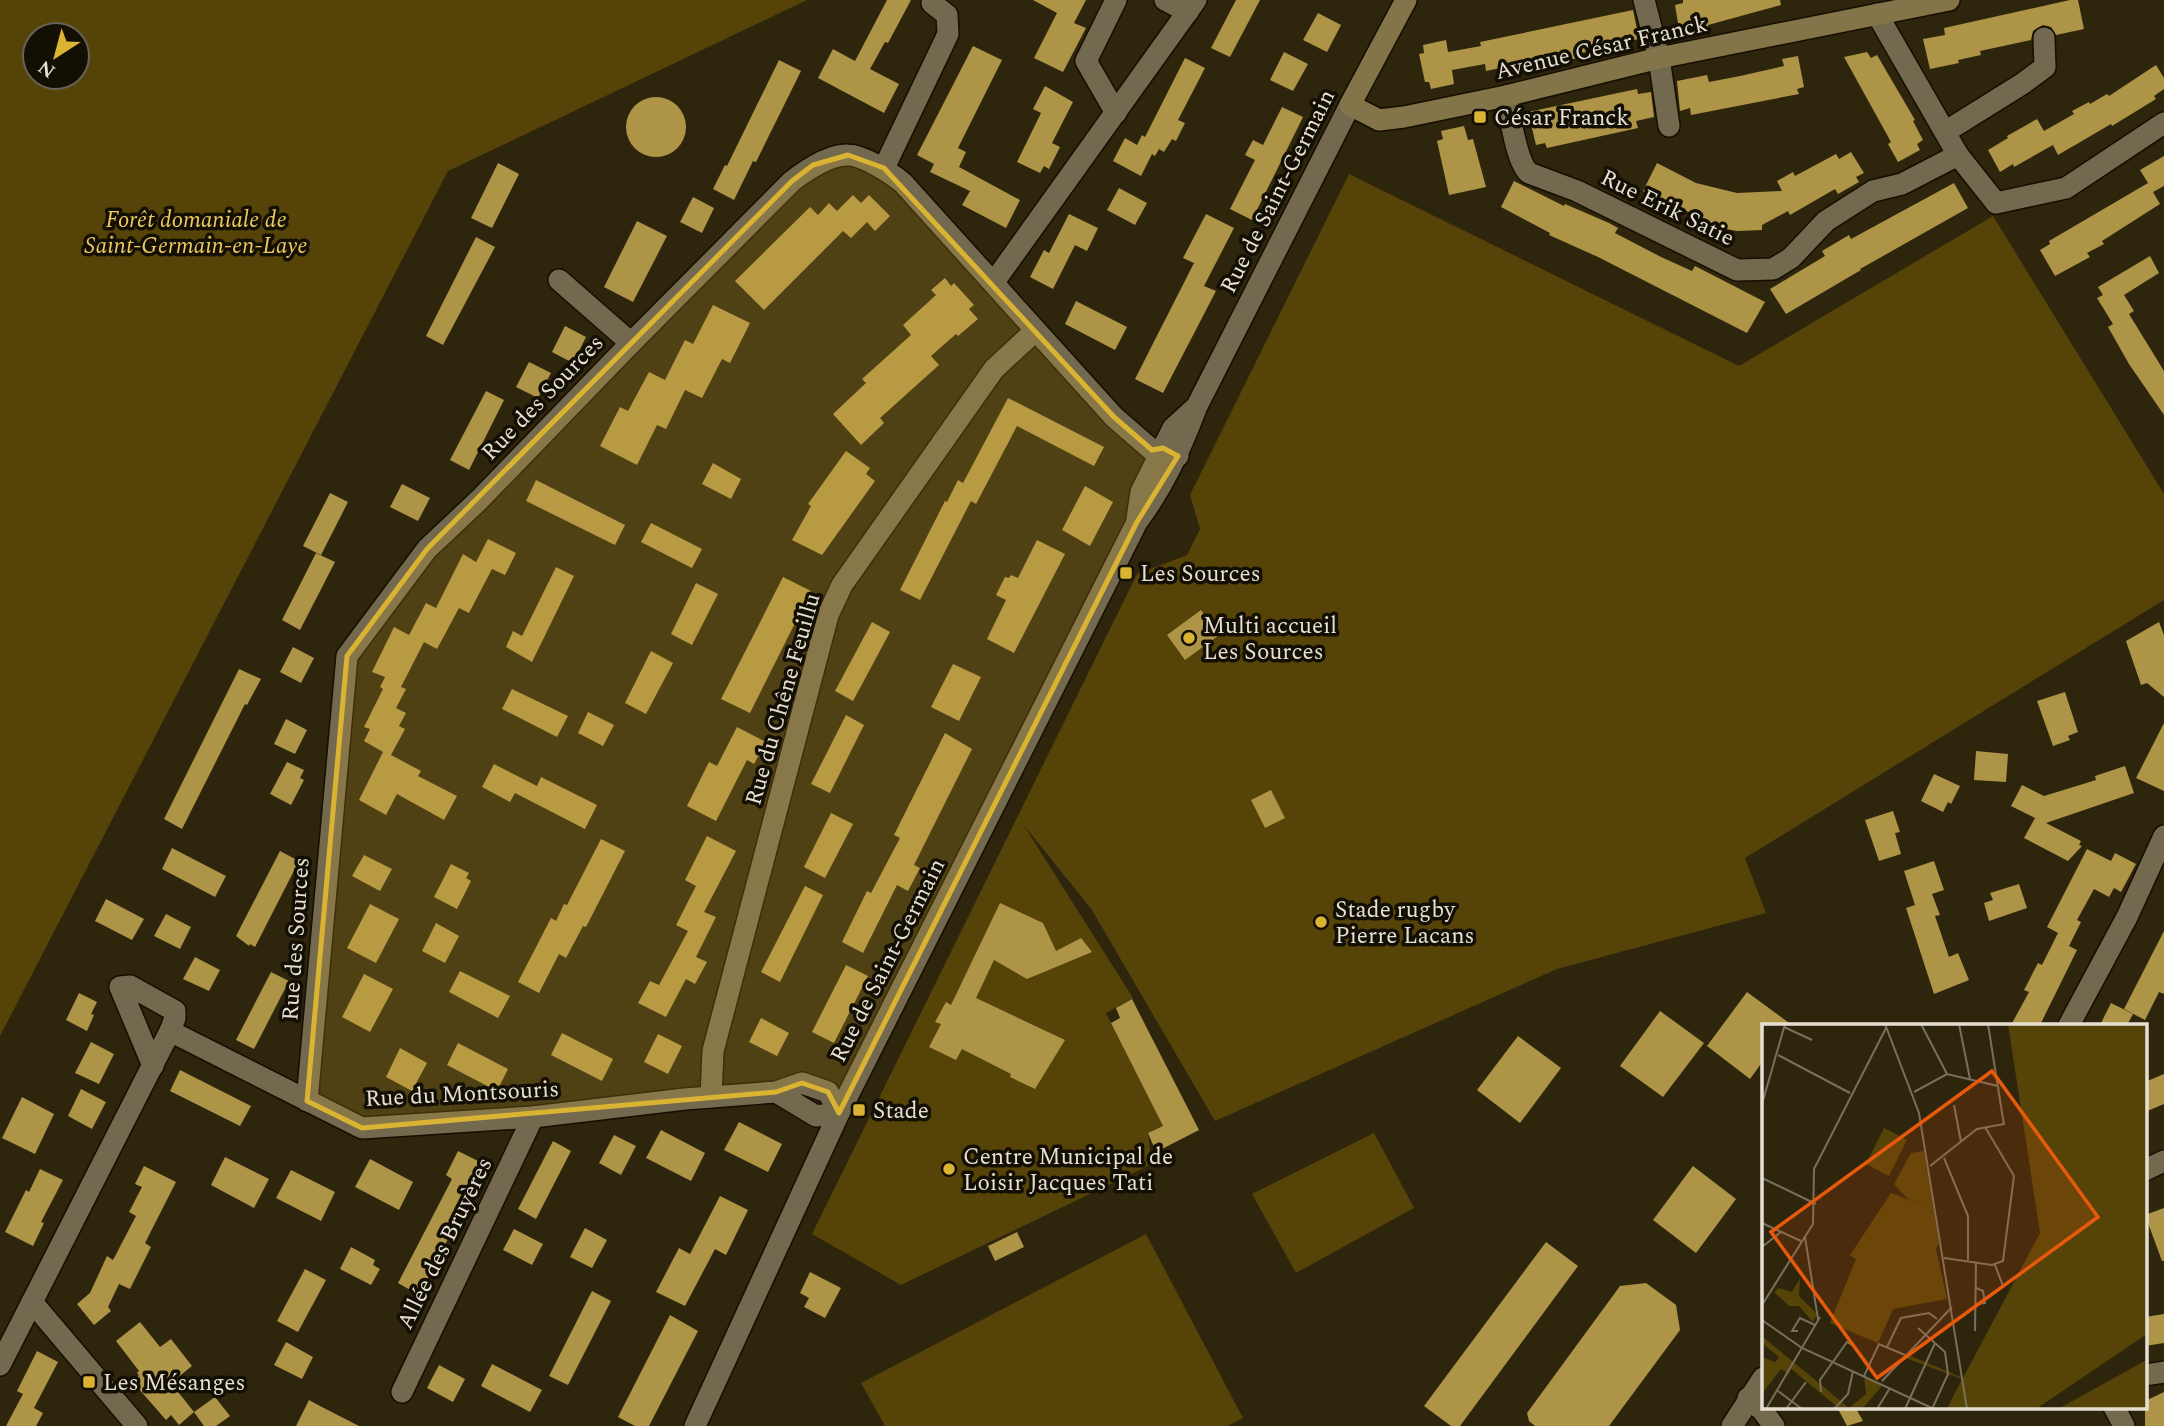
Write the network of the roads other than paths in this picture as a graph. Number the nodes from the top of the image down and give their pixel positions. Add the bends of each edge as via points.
1 (1116, 0) edge
2 (1165, 0) edge
3 (1406, 0) edge
4 (1644, 0) edge
5 (1949, 0) edge
6 (933, 2) dead end
7 (1192, 6) edge
8 (1877, 14) junction
9 (2043, 38) dead end
10 (1659, 58) junction
11 (1506, 96) junction
12 (1350, 105) junction
13 (1116, 113) junction
14 (2164, 123) edge
15 (1669, 126) dead end
16 (1945, 132) junction
17 (1958, 155) junction
18 (884, 168) junction
19 (559, 280) dead end
20 (994, 282) junction
21 (1035, 331) junction
22 (631, 343) junction
23 (1171, 452) junction
24 (2164, 836) edge
25 (2070, 1024) edge
26 (170, 1031) junction
27 (153, 1066) junction
28 (711, 1097) junction
29 (307, 1101) junction
30 (839, 1113) junction
31 (533, 1117) junction
32 (2164, 1161) edge
33 (2146, 1170) edge
34 (32, 1303) junction
35 (0, 1366) edge
36 (2164, 1371) edge
37 (2146, 1375) edge
38 (1762, 1379) edge
39 (402, 1392) dead end
40 (1748, 1398) junction
41 (2115, 1408) edge
42 (137, 1426) edge
43 (695, 1426) edge
44 (1732, 1426) edge
45 (1774, 1426) edge
46 (2124, 1426) edge

1 - 13 street via 1086,61
2 - 7 street
3 - 12 street, Rue de Saint-Germain
4 - 10 street
5 - 8 street, Avenue César Franck
6 - 18 street via 947,15 948,34
7 - 13 street
8 - 10 street, Avenue César Franck
8 - 16 street
9 - 16 street via 2045,67
10 - 11 street, Avenue César Franck
10 - 15 street
11 - 12 street, Avenue César Franck via 1379,120
11 - 17 street, Rue Erik Satie via 1520,158 1529,173 1577,191 1737,270 1773,269 1791,258 1826,220 1873,191 1902,184
12 - 23 street, Rue de Saint-Germain via 1197,406 1173,428
13 - 20 street
14 - 17 street via 2066,188 1996,204
16 - 17 street
18 - 20 street, Rue des Sources
18 - 22 street, Rue des Sources via 848,155 813,165
19 - 22 street
20 - 21 street, Rue des Sources
21 - 23 street, Rue des Sources via 1152,450
21 - 28 street, Rue du Chêne Feuillu via 994,369 842,585 828,615 713,1051
22 - 29 street, Rue des Sources via 427,548 347,656
23 - 30 street, Rue de Saint-Germain via 1154,499 1136,522
24 - 25 street
26 - 27 street
26 - 27 street via 174,1011 130,986 120,987
26 - 29 street, Rue du Montsouris
27 - 34 street
28 - 30 street, Rue du Montsouris via 776,1092 816,1116
28 - 31 street, Rue du Montsouris
29 - 31 street, Rue du Montsouris via 362,1128
30 - 43 street, Rue de Saint-Germain
31 - 39 street, Allée des Bruyères
32 - 33 street
34 - 35 street
34 - 42 street
36 - 37 street
38 - 40 street
40 - 44 street
40 - 45 street
41 - 46 street

